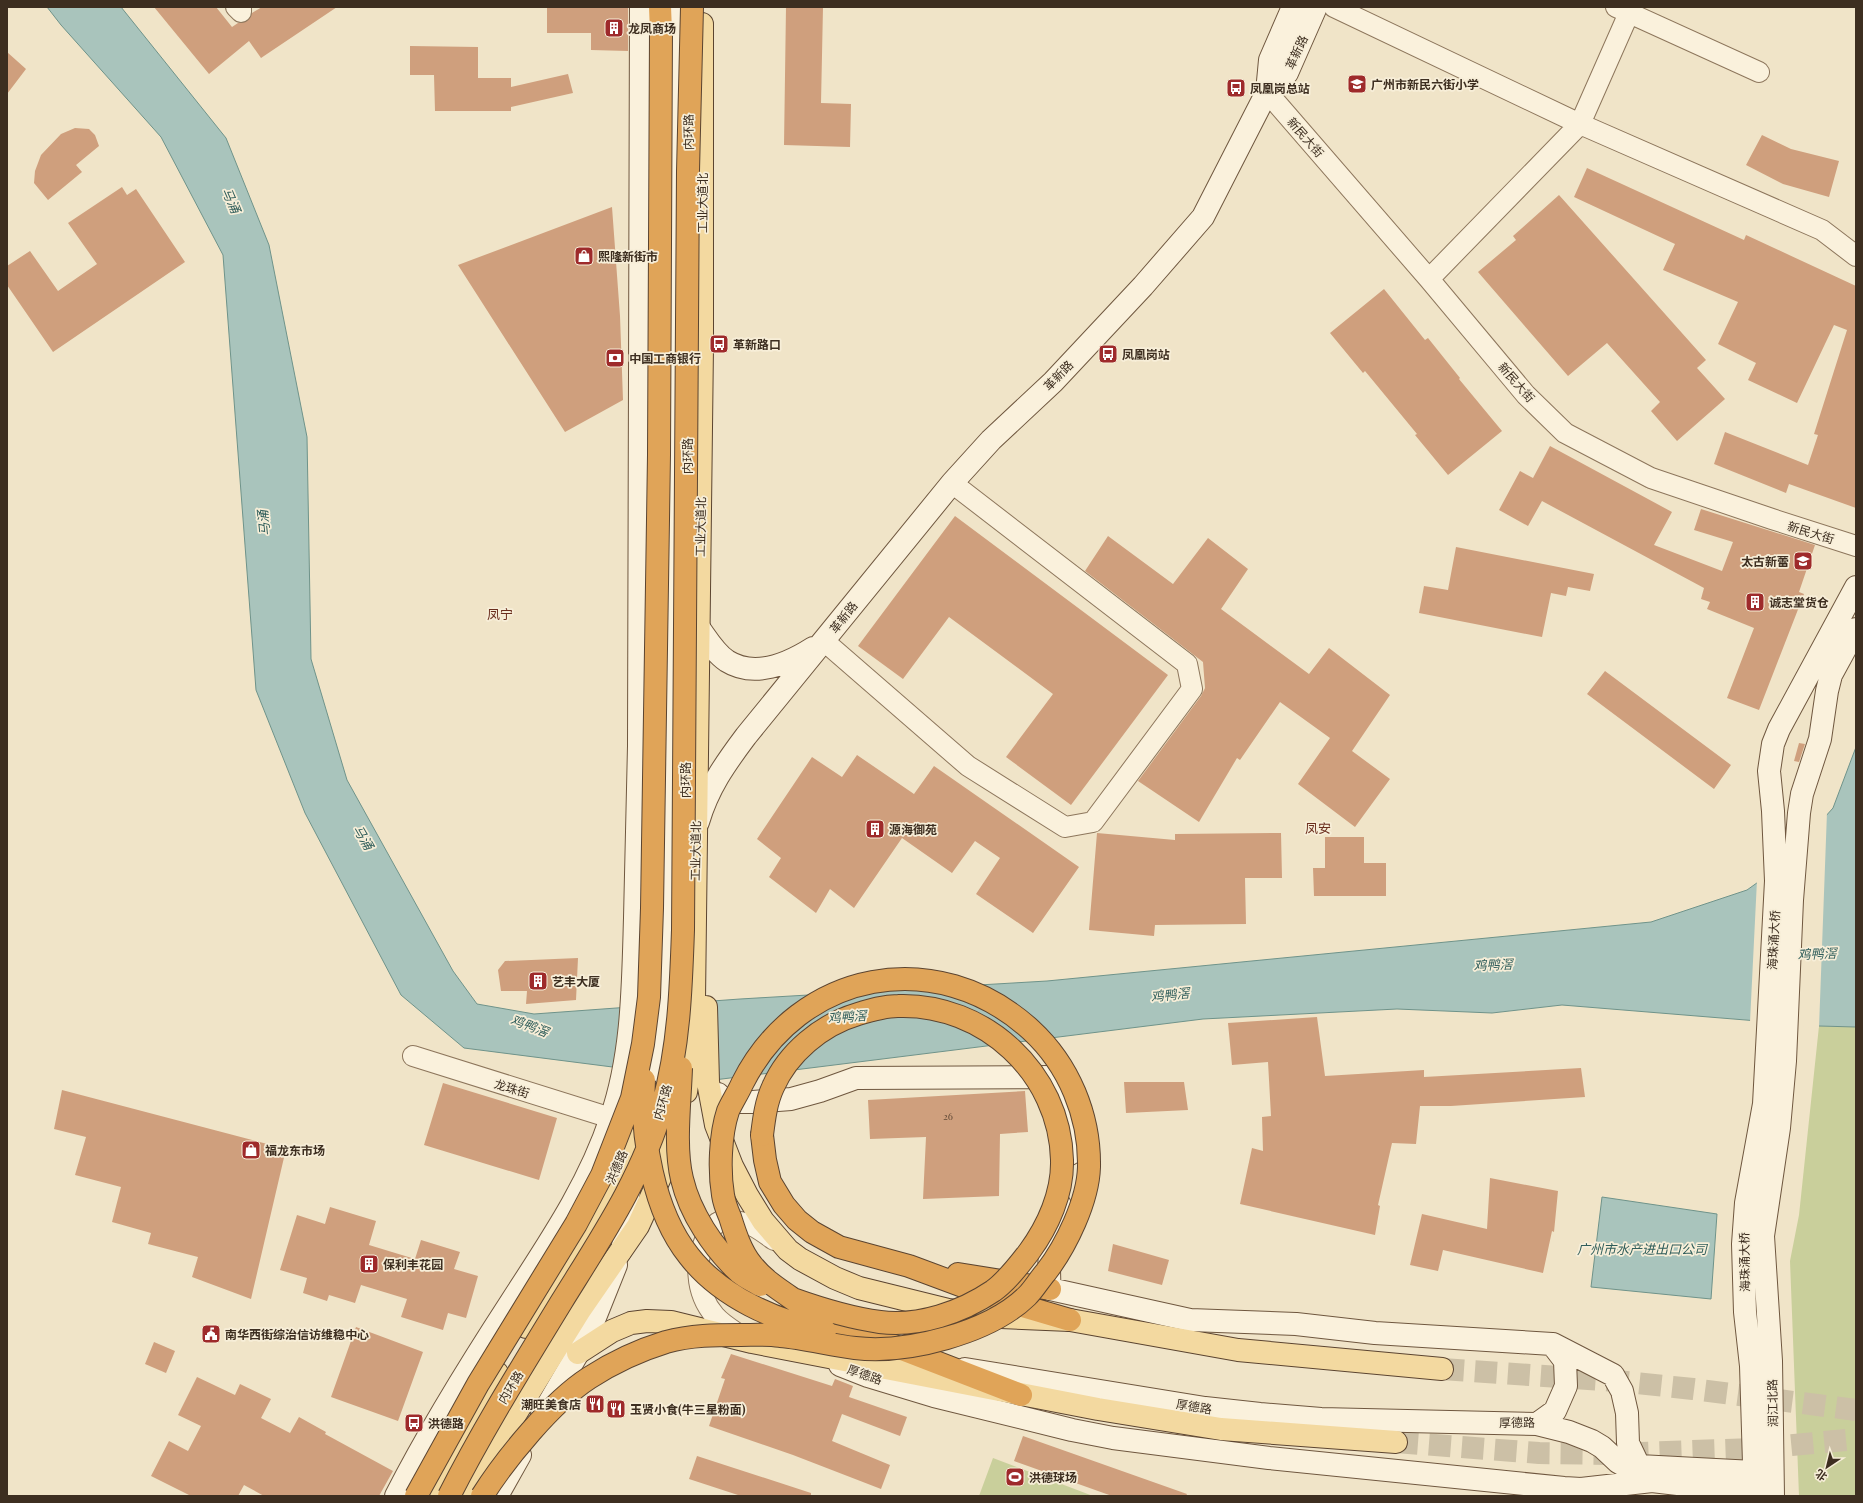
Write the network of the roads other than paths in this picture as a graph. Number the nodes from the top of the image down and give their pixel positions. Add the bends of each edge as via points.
1 (236, 7) edge
2 (241, 7) edge
3 (641, 7) edge
4 (656, 7) edge
5 (661, 7) edge
6 (674, 7) edge
7 (686, 7) edge
8 (692, 7) edge
9 (702, 7) edge
10 (1293, 7) edge
11 (1316, 7) edge
12 (1334, 7) edge
13 (1622, 10) edge
14 (702, 60) junction
15 (1759, 72) dead end
16 (1267, 92) junction
17 (1580, 124) junction
18 (688, 171) junction
19 (1856, 256) edge
20 (1429, 279) junction
21 (674, 346) junction
22 (702, 346) junction
23 (648, 359) junction
24 (701, 444) junction
25 (657, 448) junction
26 (952, 483) junction
27 (1856, 546) edge
28 (1856, 587) edge
29 (674, 626) junction
30 (699, 628) junction
31 (1856, 629) edge
32 (824, 641) junction
33 (696, 831) junction
34 (669, 997) junction
35 (412, 1056) dead end
36 (640, 1081) junction
37 (697, 1084) junction
38 (612, 1118) junction
39 (788, 1250) junction
40 (621, 1252) junction
41 (909, 1266) junction
42 (522, 1284) junction
43 (1050, 1289) junction
44 (1767, 1310) joint
45 (1745, 1312) joint
46 (1070, 1320) junction
47 (936, 1341) junction
48 (752, 1342) junction
49 (1552, 1344) junction
50 (578, 1352) junction
51 (807, 1353) junction
52 (946, 1366) junction
53 (1442, 1369) tunnel mouth
54 (490, 1384) junction
55 (1021, 1395) junction
56 (1537, 1424) junction
57 (461, 1437) junction
58 (1396, 1442) tunnel mouth
59 (1652, 1481) junction
60 (1762, 1488) edge
61 (396, 1496) edge
62 (402, 1496) edge
63 (416, 1496) edge
64 (430, 1496) edge
65 (449, 1496) edge
66 (467, 1496) edge
67 (482, 1496) edge
68 (498, 1496) edge

1 - 2 street via 241,12
3 - 23 street
4 - 23 main road via 658,86
5 - 34 highway, 内环路, bridge via 659,455 652,908
6 - 21 street
7 - 14 street
7 - 18 highway, 内环路, bridge
8 - 18 highway, bridge
9 - 14 main road, 工业大道北
10 - 16 street, 革新路 via 1270,60
11 - 16 street, 革新路 via 1287,73
12 - 17 street
13 - 15 street
13 - 17 street
14 - 22 main road, 工业大道北
16 - 20 street, 新民大街
16 - 26 street, 革新路 via 1204,217 1053,382 991,440
17 - 19 street via 1822,230
17 - 20 street
18 - 34 highway, 内环路, bridge via 684,890
20 - 27 street, 新民大街 via 1526,395 1565,434 1652,478
21 - 22 street
21 - 25 street
22 - 24 main road, 工业大道北
23 - 25 main road
24 - 25 street
24 - 30 main road, 工业大道北
25 - 29 street
25 - 34 main road via 652,798
26 - 32 street, 革新路
26 - 32 street via 1187,664 1192,689 1093,822 1065,827 968,766
28 - 45 street, 海珠涌大桥 via 1773,744 1769,771 1776,881 1764,1104 1746,1203 1743,1244
29 - 30 street
29 - 34 street
30 - 32 street via 726,661 742,668 766,669 788,662
30 - 33 main road, 工业大道北
31 - 44 street, 海珠涌大桥 via 1831,675 1820,739 1802,794 1799,813 1779,1128 1762,1236
32 - 33 street, 革新路 via 721,770 705,800
33 - 34 main road, 工业大道北 via 694,895
34 - 36 main road, 洪德路, bridge
34 - 37 main road
34 - 41 highway, bridge via 681,1061 679,1148 682,1178 690,1202 716,1246 740,1273 770,1291 842,1314 882,1322 938,1318 994,1290 1018,1267 1037,1241 1046,1223 1056,1200 1060,1182 1062,1162 1058,1124 1041,1085 1016,1052 999,1038 961,1017 941,1010 897,1006 877,1008 847,1018 818,1034 785,1064 772,1088 762,1135 770,1182 784,1205 812,1232 839,1247
34 - 47 highway, bridge via 643,1094 645,1136 653,1180 668,1219 689,1256 733,1295 773,1316 818,1330 868,1339
34 - 63 highway, 内环路, bridge via 643,1044 636,1083 602,1175 576,1224 478,1384
34 - 65 highway, 内环路, bridge via 673,1063 652,1136 625,1199 519,1372
35 - 38 street, 龙珠街
36 - 38 street
36 - 40 street via 651,1112 632,1179
36 - 54 main road, 洪德路 via 624,1150 592,1220
37 - 39 main road via 747,1195
37 - 40 main road via 668,1160 638,1226
37 - 43 street via 740,1102 792,1099 820,1092 856,1078 1052,1077 1067,1115 1070,1143 1068,1182 1052,1241 1048,1277
38 - 42 street via 578,1194
39 - 46 main road via 835,1278 859,1288 902,1299 948,1310 1000,1317
39 - 48 street via 753,1224 740,1221 720,1221 715,1224 702,1248 698,1280 704,1299 714,1316 725,1326
40 - 50 street
40 - 66 main road via 580,1310
41 - 43 highway
41 - 46 highway via 995,1298
42 - 54 street
42 - 61 street via 437,1421
43 - 49 street via 1190,1320 1296,1324 1375,1333
44 - 60 street, 润江北路 via 1771,1361
45 - 60 street, 润江北路
46 - 53 main road via 1238,1350
47 - 52 highway, bridge via 966,1332 1006,1312 1027,1296 1056,1258 1079,1212 1086,1189 1089,1168 1085,1126 1072,1086 1062,1067 1051,1051 1019,1019 1002,1007 962,988 920,979 898,978 859,985 840,992 807,1009 780,1031 749,1070 728,1112 721,1152 723,1196 736,1236 751,1264 771,1284 806,1308 832,1321
47 - 67 highway, bridge via 886,1349 857,1349 778,1336 699,1335 665,1342 621,1360 588,1378 556,1405 516,1450
48 - 50 main road via 671,1322 647,1321 631,1323 612,1331
48 - 51 main road
49 - 56 street, 厚德路 via 1565,1361 1566,1386 1555,1411
49 - 60 street via 1614,1375 1622,1391 1627,1413 1628,1443 1639,1466
50 - 68 street
51 - 55 main road
51 - 59 street, 厚德路 via 868,1376 934,1396 1113,1438 1269,1458 1564,1488 1581,1489
52 - 55 highway
52 - 56 street, 厚德路 via 1205,1408 1260,1414 1320,1419
54 - 57 main road, 洪德路
55 - 58 main road via 1221,1429
56 - 59 street via 1592,1441 1618,1462
57 - 62 street
57 - 64 main road, 洪德路
59 - 60 street, 厚德路

